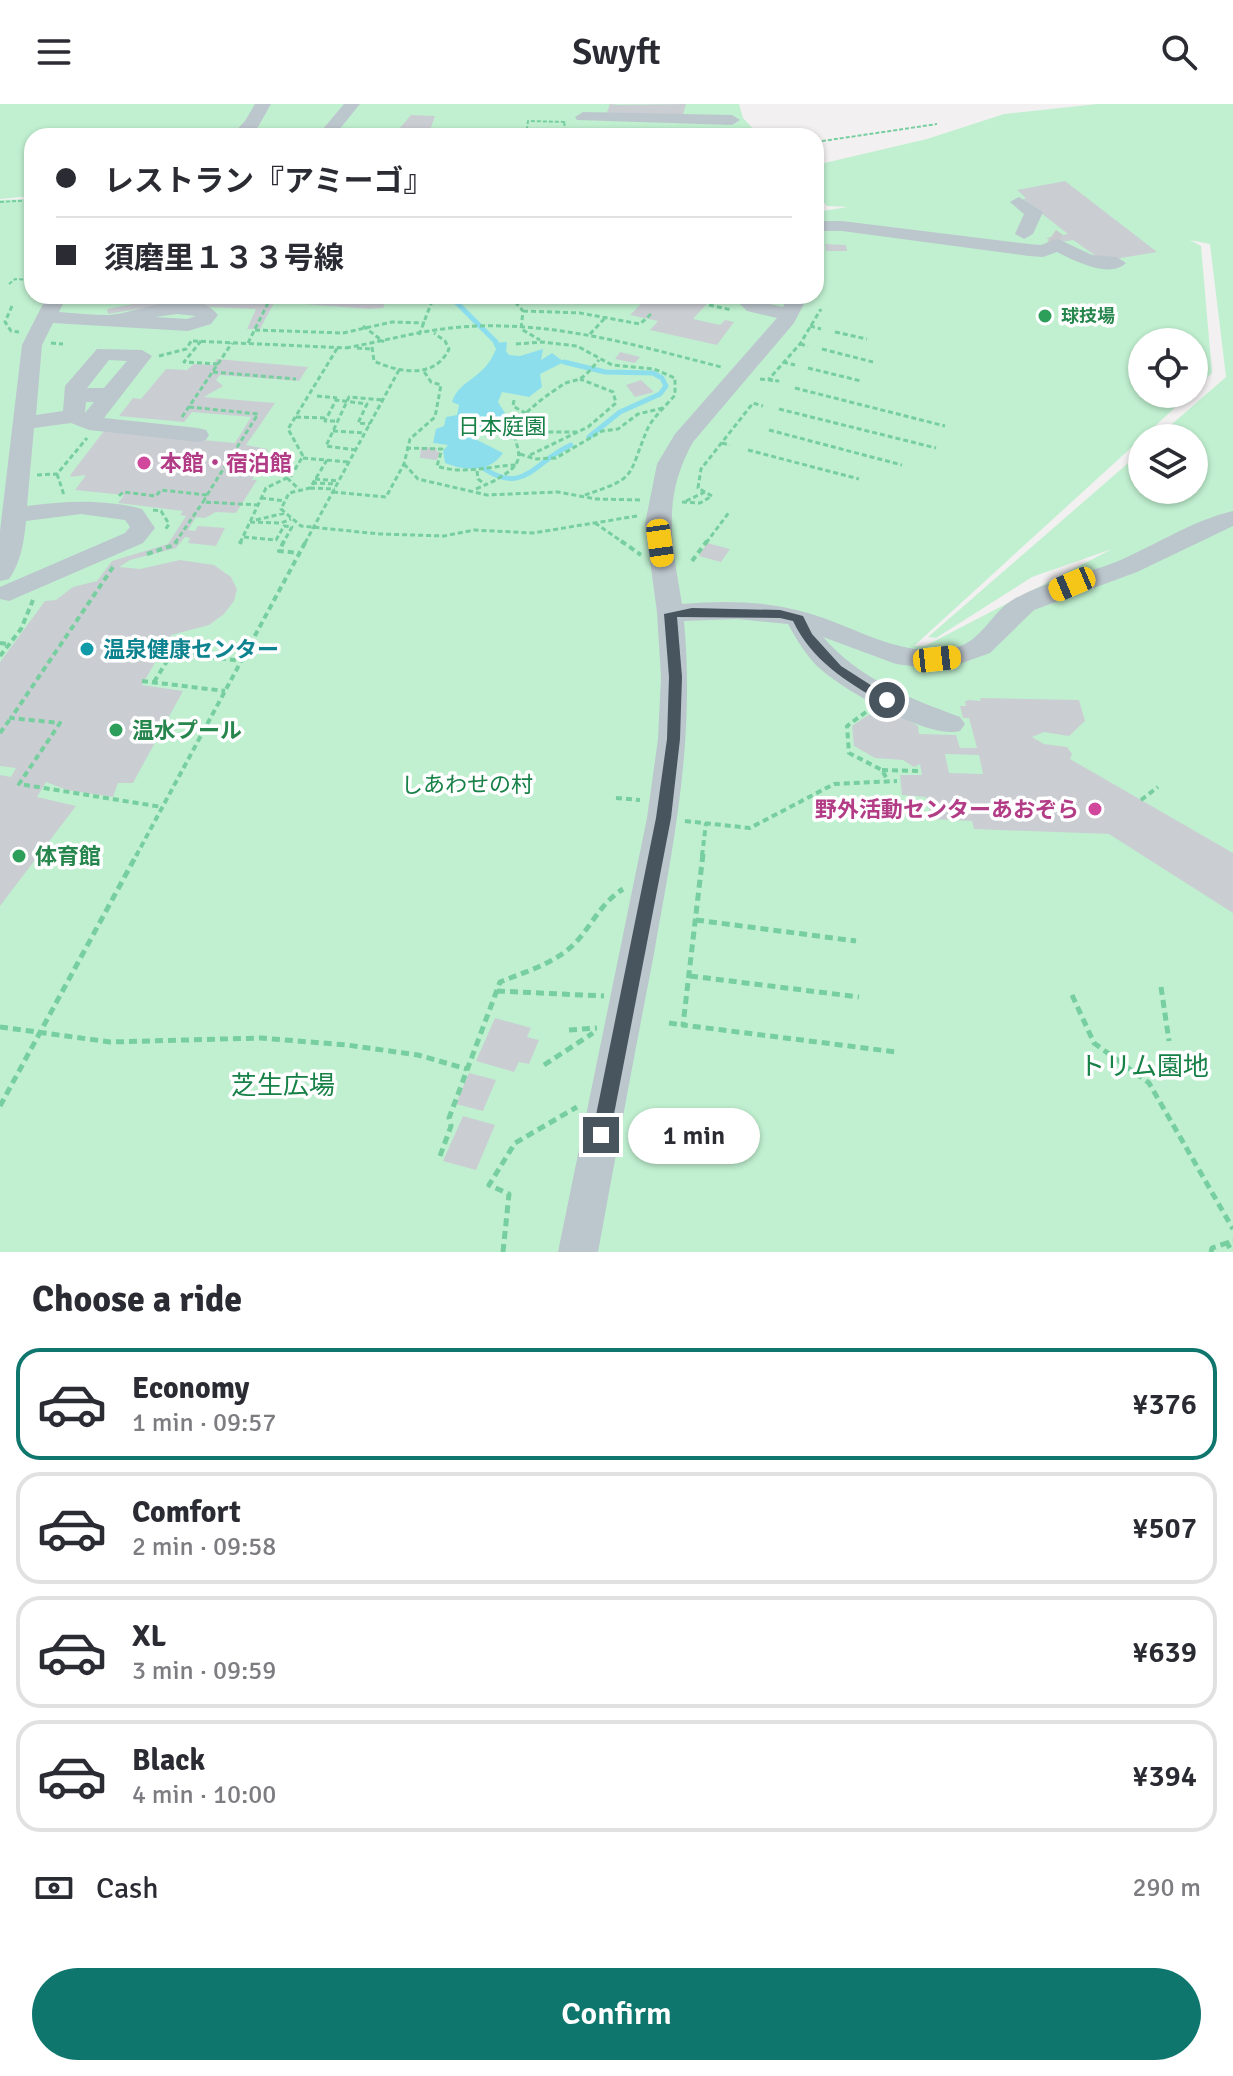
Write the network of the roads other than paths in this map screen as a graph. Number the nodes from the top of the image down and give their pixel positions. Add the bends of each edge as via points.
1 (263, 104) edge
2 (352, 104) edge
3 (694, 104) edge
4 (730, 112) edge
5 (594, 114) dead end
6 (691, 121) junction
7 (248, 128) edge
8 (332, 128) edge
9 (1019, 202) dead end
10 (824, 226) edge
11 (1027, 242) junction
12 (1117, 263) dead end
13 (52, 304) edge
14 (742, 304) edge
15 (805, 311) edge
16 (45, 317) junction
17 (114, 320) dead end
18 (83, 416) junction
19 (24, 423) junction
20 (198, 435) dead end
21 (15, 515) junction
22 (1233, 518) edge
23 (4, 583) edge
24 (670, 614) junction
25 (798, 619) junction
26 (950, 724) dead end
27 (578, 1252) edge

1 - 7 street
2 - 8 street
3 - 6 street
4 - 6 street
5 - 6 street
9 - 11 street via 1034,212
10 - 11 street
11 - 12 street via 1043,251 1055,241 1088,260
13 - 16 street
14 - 15 street
15 - 24 street via 683,439 669,464 657,524
16 - 17 street
16 - 19 street via 32,345
18 - 18 street via 110,395 142,356 104,353 76,386
18 - 19 street
18 - 20 street
19 - 21 street
21 - 23 street
21 - 23 street via 98,508 133,514 143,528 134,538
22 - 25 street via 1124,568 1022,605 996,636 967,653 921,660 895,656
24 - 25 street via 780,614
24 - 27 street via 673,739 663,818
25 - 26 street via 836,669 887,700

